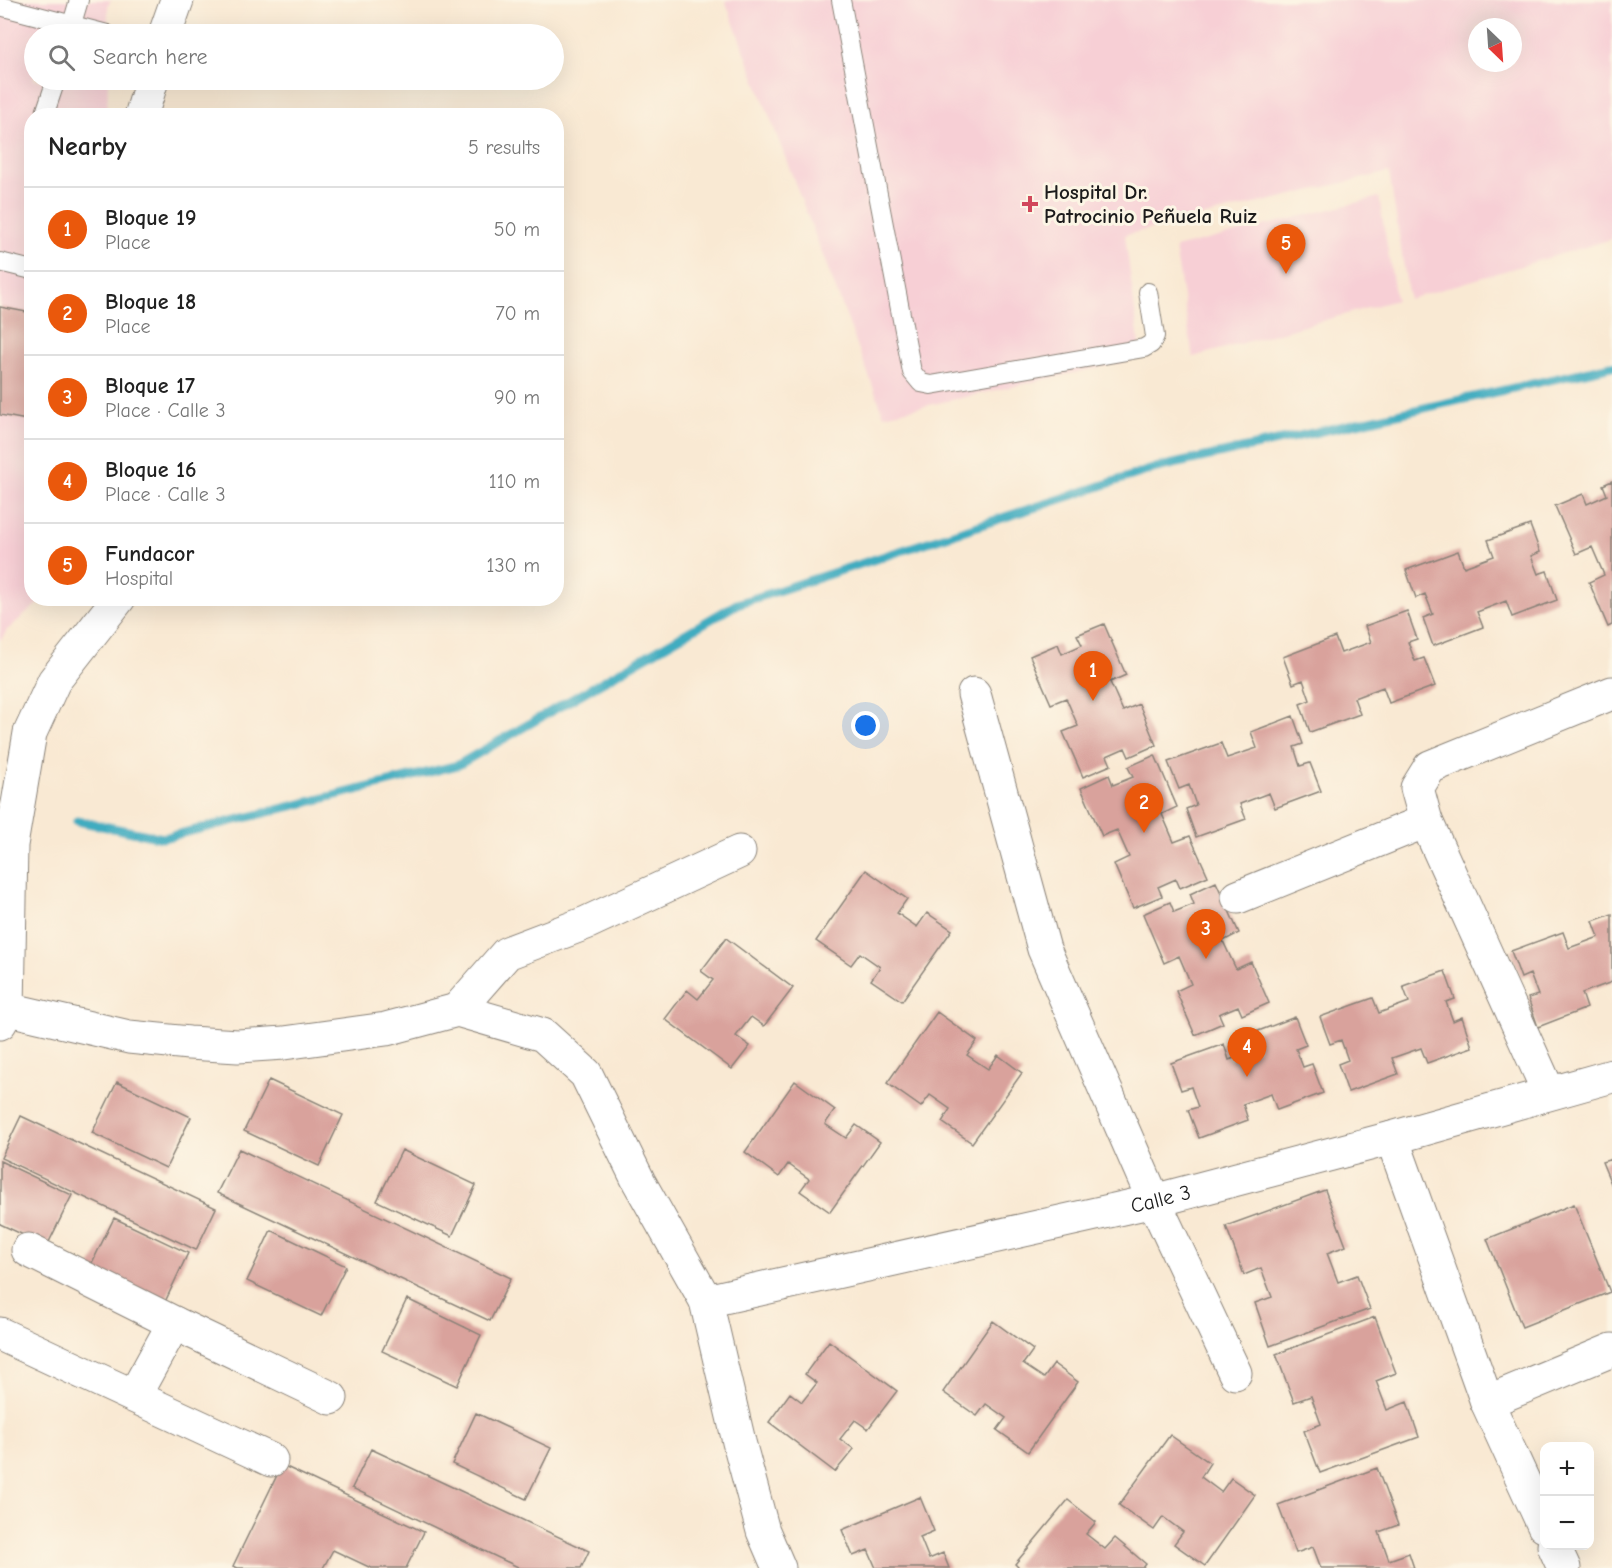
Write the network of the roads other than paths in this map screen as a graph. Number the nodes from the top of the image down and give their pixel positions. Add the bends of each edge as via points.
1 (79, 0) edge
2 (177, 0) edge
3 (841, 0) edge
4 (0, 6) edge
5 (53, 24) edge
6 (73, 24) edge
7 (169, 24) edge
8 (53, 90) edge
9 (149, 90) edge
10 (47, 108) edge
11 (143, 108) edge
12 (0, 262) edge
13 (24, 268) edge
14 (1148, 292) dead end
15 (113, 606) edge
16 (1612, 693) edge
17 (974, 694) dead end
18 (1426, 821) junction
19 (739, 852) dead end
20 (1238, 897) dead end
21 (457, 1010) junction
22 (4, 1016) edge
23 (1612, 1076) edge
24 (1549, 1093) junction
25 (1392, 1138) junction
26 (1154, 1201) junction
27 (28, 1250) dead end
28 (706, 1301) junction
29 (174, 1323) junction
30 (0, 1334) edge
31 (1612, 1350) edge
32 (1235, 1372) dead end
33 (134, 1396) junction
34 (331, 1398) dead end
35 (1487, 1402) junction
36 (271, 1460) dead end
37 (1540, 1515) edge
38 (1556, 1550) edge
39 (779, 1568) edge
40 (1564, 1568) edge

1 - 6 lane
2 - 7 street
3 - 14 lane via 912,372 921,383 931,386 1144,348 1155,336
4 - 5 lane
8 - 10 lane
9 - 11 street
12 - 13 lane
15 - 22 street via 54,681 30,734 11,845
16 - 18 street via 1430,767 1417,788
17 - 26 street via 1044,949
18 - 20 street
18 - 24 street
19 - 21 street via 586,923 507,953
21 - 22 street via 386,1029 238,1046 129,1037
21 - 28 street via 543,1035 586,1074 639,1182
23 - 24 street, Calle 3
24 - 25 street, Calle 3
25 - 26 street, Calle 3
25 - 35 street
26 - 28 street, Calle 3
26 - 32 street
27 - 29 street
28 - 39 street via 739,1442 764,1531
29 - 33 street
29 - 34 street
30 - 33 street
31 - 35 street
33 - 36 street
35 - 37 street
38 - 40 street

